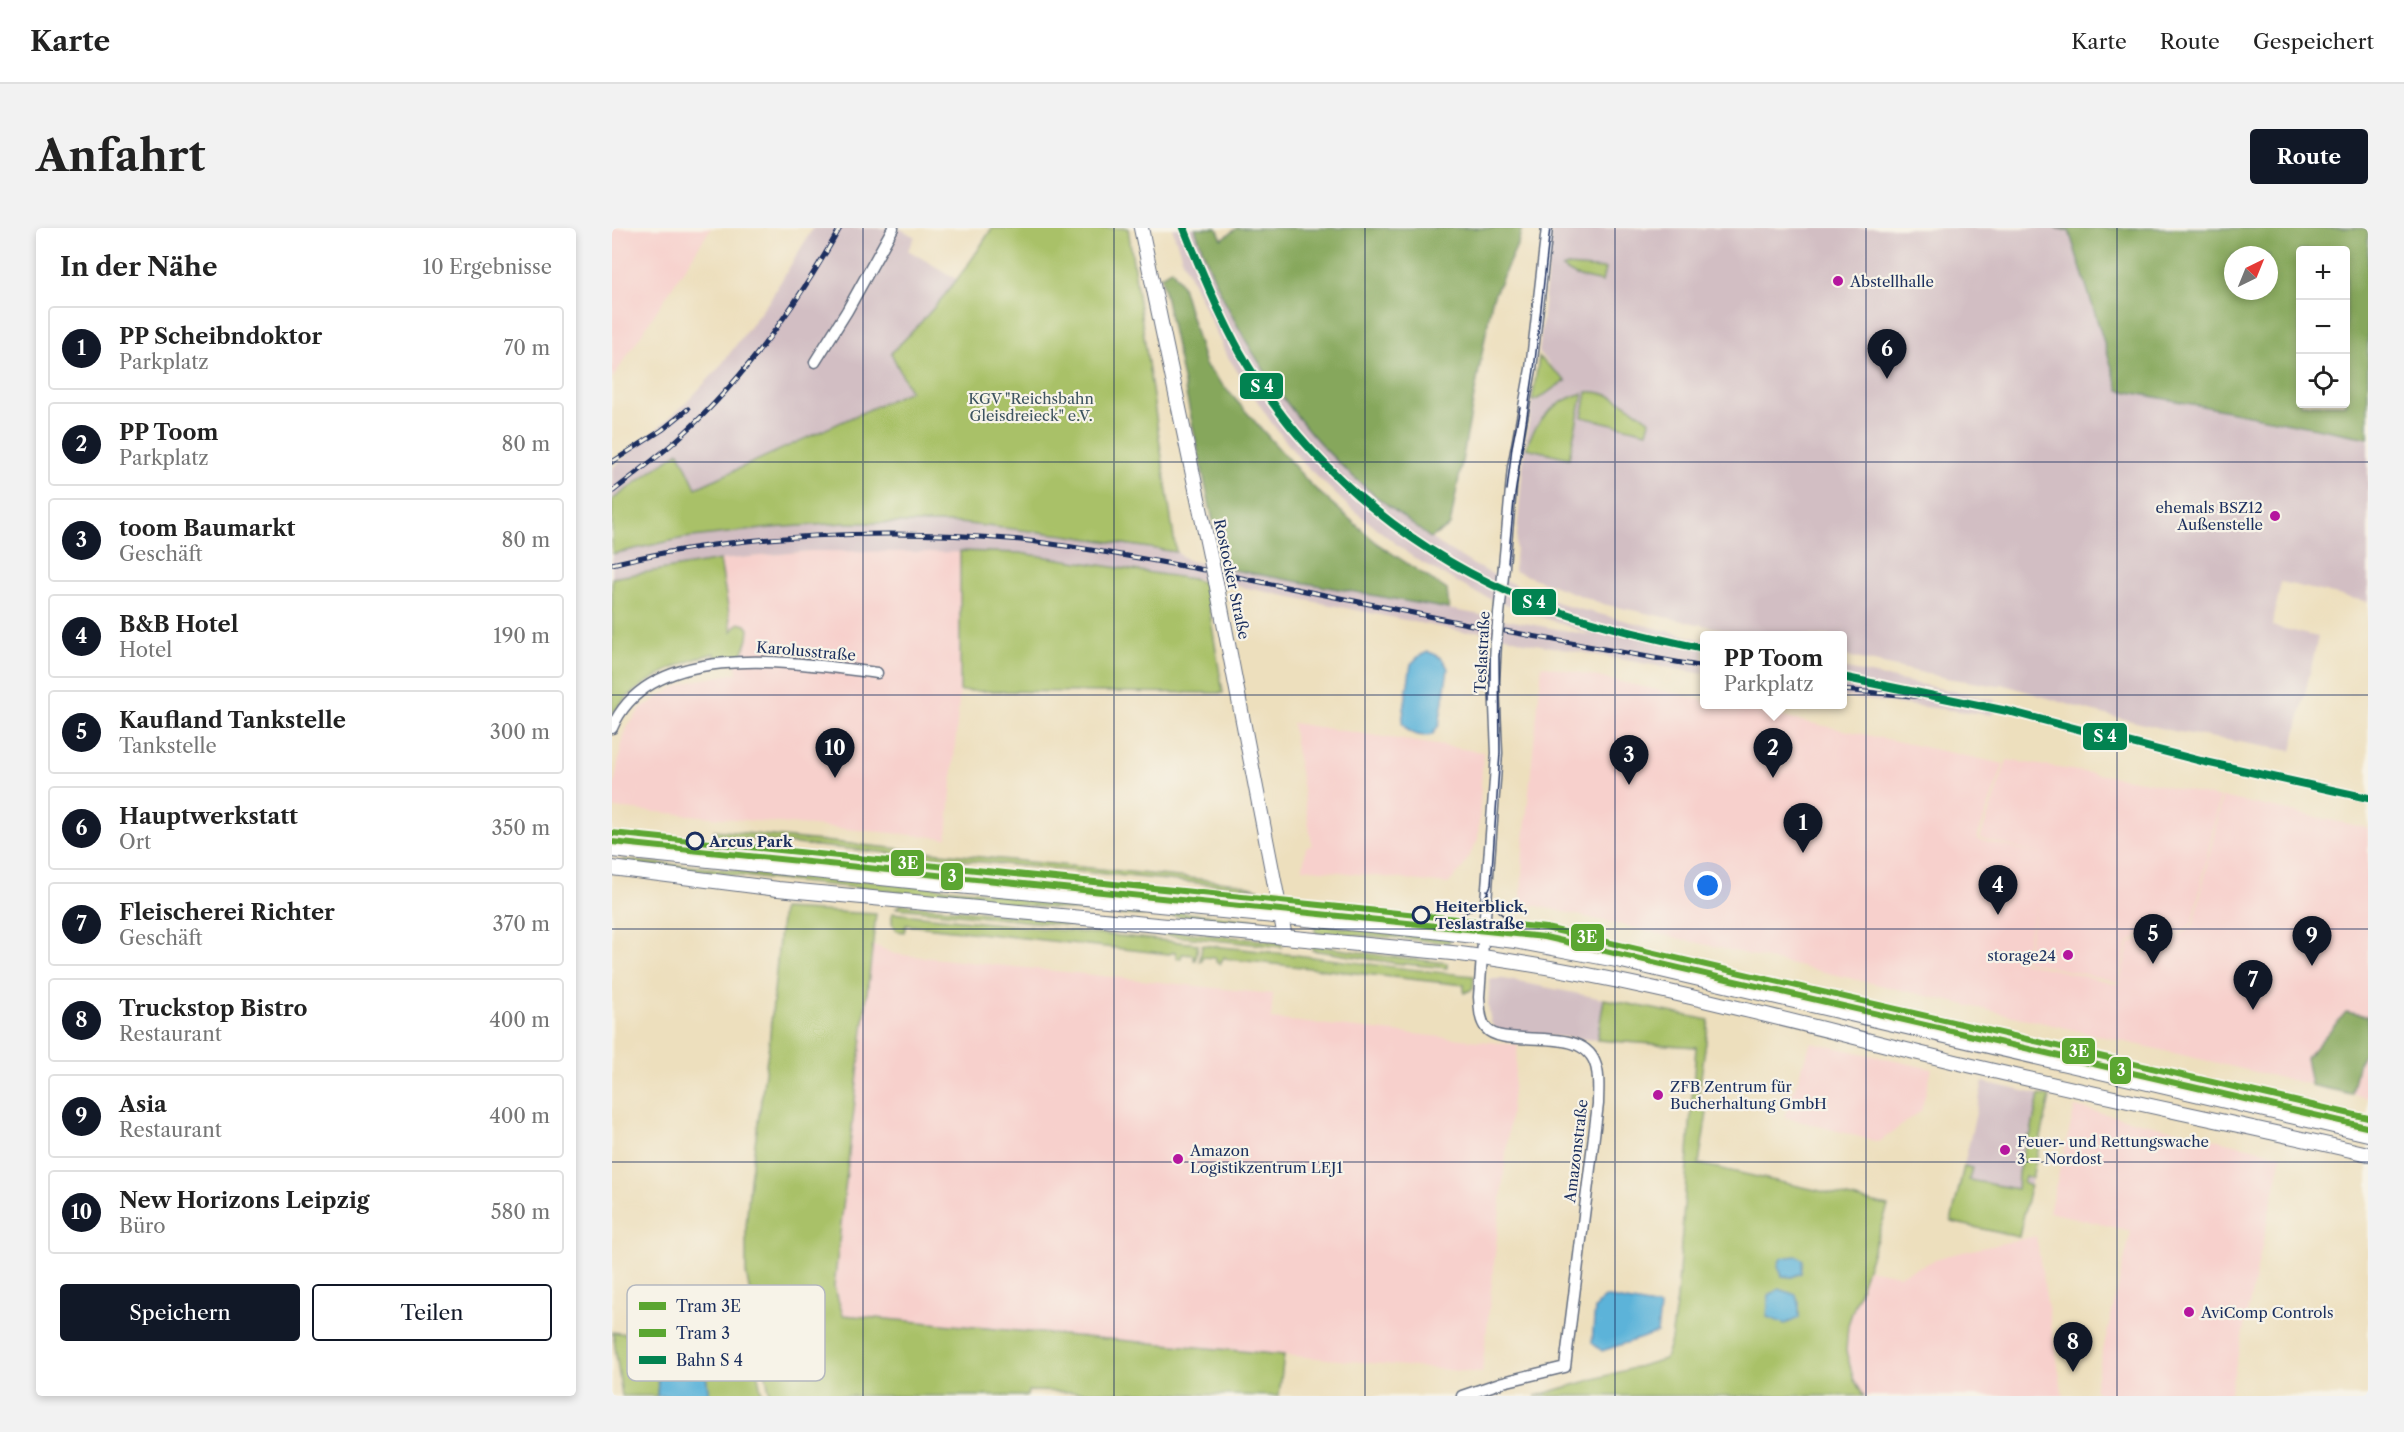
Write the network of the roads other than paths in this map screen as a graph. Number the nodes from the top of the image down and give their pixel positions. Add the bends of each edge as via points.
1 (893, 228) edge
2 (1141, 228) edge
3 (1546, 228) edge
4 (815, 362) dead end
5 (877, 673) dead end
6 (612, 728) edge
7 (612, 850) edge
8 (612, 868) edge
9 (1281, 916) junction
10 (1285, 937) junction
11 (1484, 937) junction
12 (1482, 957) junction
13 (2368, 1134) edge
14 (2368, 1154) edge
15 (1462, 1396) edge

1 - 4 street
2 - 9 main road, Rostocker Straße, bridge
3 - 11 street, Teslastraße, bridge via 1532,358 1513,467 1496,643 1497,753
5 - 6 street, Karolusstraße via 772,661 708,665 640,691 625,705
7 - 9 main road
8 - 10 main road via 778,889
9 - 10 main road, Rostocker Straße
9 - 11 main road
10 - 12 main road
11 - 12 street, Amazonstraße
11 - 13 main road via 1622,961
12 - 14 main road via 1619,980 1934,1057
12 - 15 street, Amazonstraße via 1479,997 1484,1026 1497,1035 1568,1041 1584,1047 1595,1062 1598,1104 1565,1366

